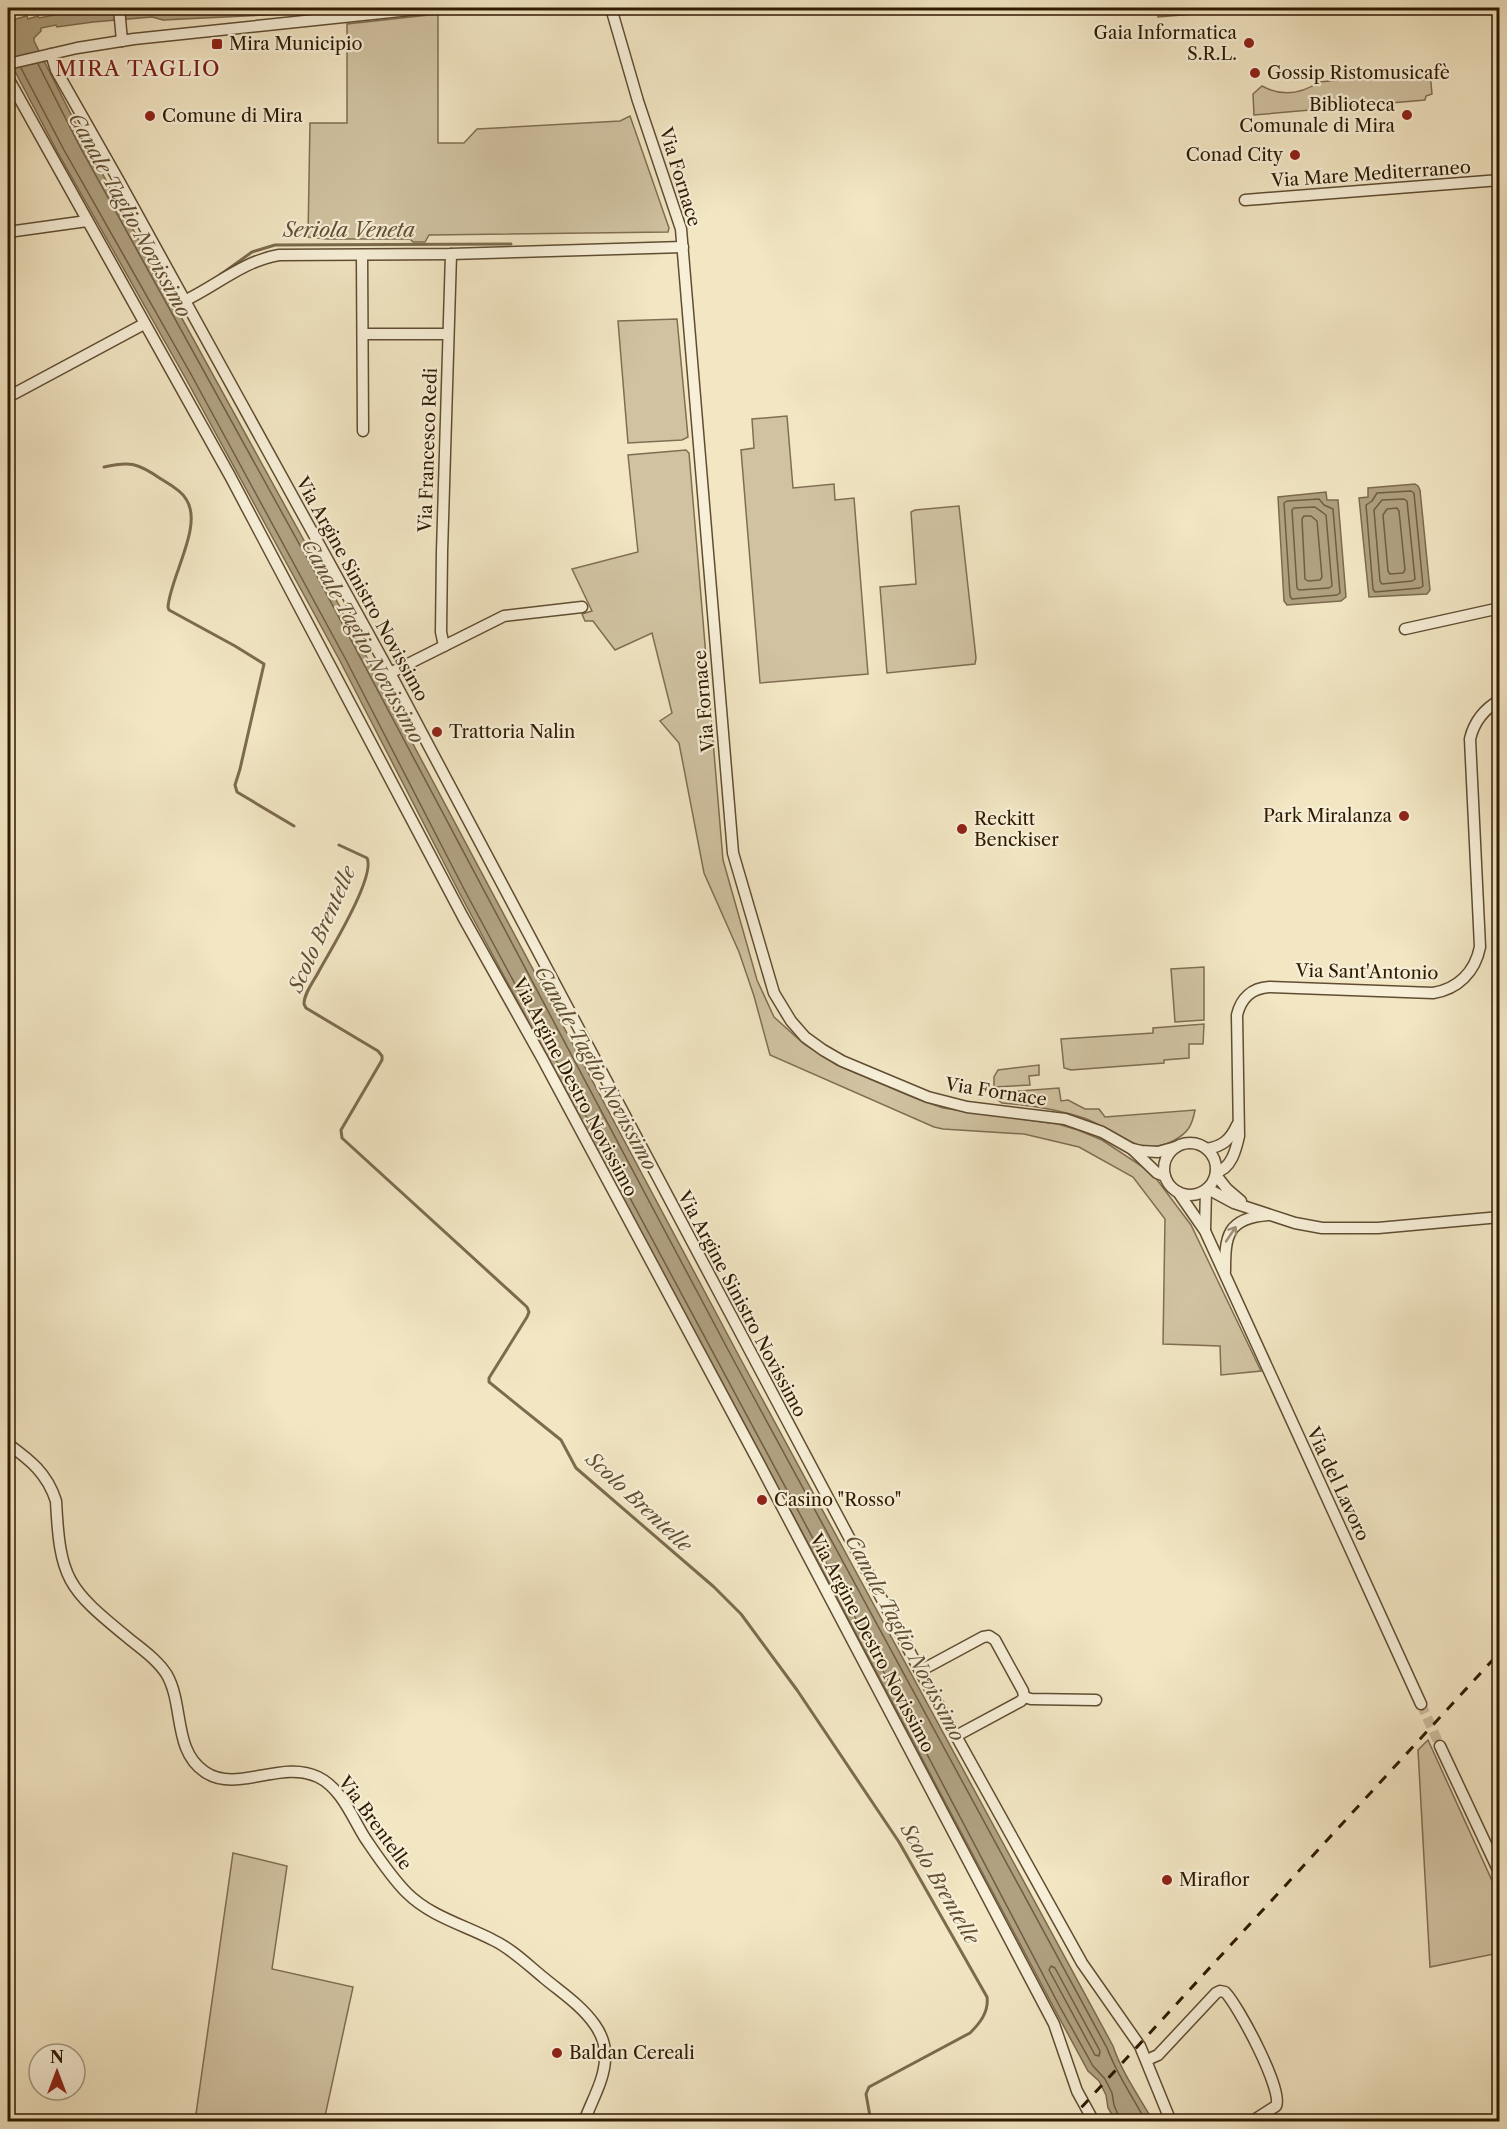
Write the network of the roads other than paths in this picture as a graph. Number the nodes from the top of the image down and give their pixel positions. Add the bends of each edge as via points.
1 (119, 8) edge
2 (429, 8) edge
3 (611, 8) edge
4 (122, 41) junction
5 (47, 55) junction
6 (9, 64) edge
7 (8, 78) edge
8 (1500, 180) edge
9 (1245, 200) dead end
10 (87, 220) junction
11 (8, 232) edge
12 (683, 247) junction
13 (451, 254) junction
14 (362, 255) junction
15 (184, 301) junction
16 (144, 324) junction
17 (363, 334) junction
18 (448, 334) junction
19 (8, 397) edge
20 (363, 431) dead end
21 (582, 607) dead end
22 (1500, 608) edge
23 (1405, 629) dead end
24 (444, 646) junction
25 (390, 673) junction
26 (1500, 700) edge
27 (1238, 1122) junction
28 (1176, 1148) junction
29 (1132, 1149) junction
30 (1207, 1149) junction
31 (1216, 1173) junction
32 (1165, 1176) junction
33 (1207, 1189) junction
34 (1178, 1192) junction
35 (1248, 1206) junction
36 (1270, 1215) junction
37 (1500, 1217) edge
38 (1205, 1231) junction
39 (1225, 1278) junction
40 (8, 1444) edge
41 (920, 1671) junction
42 (1024, 1697) junction
43 (1096, 1700) dead end
44 (1421, 1704) tunnel mouth
45 (956, 1736) junction
46 (1440, 1746) tunnel mouth
47 (1500, 1874) edge
48 (1147, 2060) junction
49 (584, 2121) edge
50 (1094, 2121) edge
51 (1171, 2121) edge
52 (1251, 2121) edge

1 - 4 street
2 - 4 street
3 - 12 street, Via Fornace via 681,229
4 - 5 street
5 - 6 street
5 - 15 street, Via Argine Sinistro Novissimo via 124,179
7 - 10 street, Via Argine Destro Novissimo
8 - 9 street, Via Mare Mediterraneo
10 - 11 street
10 - 16 street, Via Argine Destro Novissimo
12 - 13 street
12 - 29 street, Via Fornace via 734,853 774,993 805,1037 842,1061 948,1104 1065,1119 1102,1132
13 - 14 street
13 - 18 street, Via Francesco Redi
14 - 15 street via 260,259
14 - 17 street
15 - 25 street, Via Argine Sinistro Novissimo
16 - 19 street
16 - 50 street, Via Argine Destro Novissimo via 230,476 759,1463 1045,2007 1077,2091
17 - 18 street
17 - 20 street
18 - 24 street, Via Francesco Redi via 441,598
21 - 24 street via 504,616
22 - 23 street
24 - 25 street
25 - 41 street, Via Argine Sinistro Novissimo
26 - 27 street, Via Sant'Antonio via 1482,714 1470,739 1480,948 1473,967 1459,983 1433,993 1269,987 1250,993 1237,1015
27 - 30 street via 1229,1140
27 - 31 street, Via Sant'Antonio via 1234,1155
28 - 29 street, Via Fornace via 1158,1152
28 - 30 street via 1192,1143
28 - 32 street via 1166,1160
29 - 32 street, Via Fornace
30 - 31 street via 1214,1157
31 - 33 street
31 - 35 street via 1227,1189
32 - 34 street
33 - 34 street via 1192,1195
33 - 35 street
33 - 38 street, Via del Lavoro
34 - 38 street, Via del Lavoro
35 - 36 street
36 - 37 street via 1308,1226 1352,1228
39 -> 36 street, Via del Lavoro via 1224,1248 1230,1232 1250,1218
38 - 39 street, Via del Lavoro
39 - 44 street, Via del Lavoro
40 - 49 street, Via Brentelle via 37,1466 53,1491 62,1562 75,1589 167,1675 187,1750 200,1768 226,1780 291,1771 323,1779 408,1894 429,1910 503,1945 590,2018 602,2037 605,2058
41 - 42 street via 989,1636 995,1640
41 - 45 street, Via Argine Sinistro Novissimo
42 - 43 street
42 - 45 street
45 - 48 street, Via Argine Sinistro Novissimo via 1082,1963
46 - 47 street
48 - 51 street, Via Argine Sinistro Novissimo
48 - 52 street via 1158,2055 1216,1993 1225,1992 1268,2067 1278,2097 1276,2106

